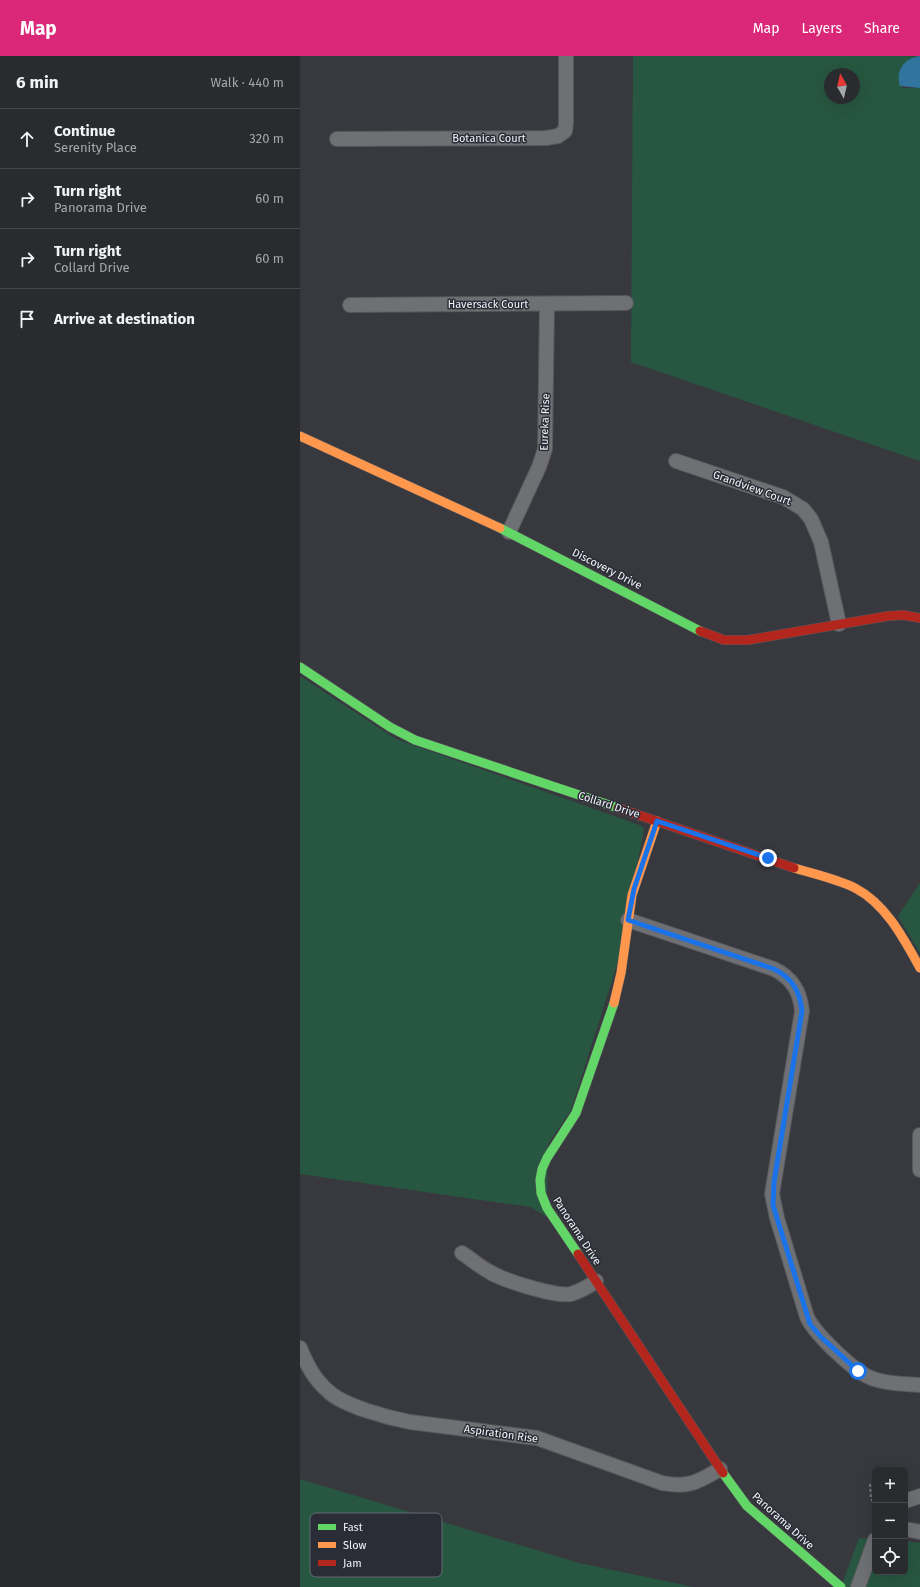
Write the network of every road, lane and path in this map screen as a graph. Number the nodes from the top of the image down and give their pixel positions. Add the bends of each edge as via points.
1 (566, 56) edge
2 (337, 139) dead end
3 (626, 303) dead end
4 (546, 304) junction
5 (350, 305) dead end
6 (300, 436) edge
7 (676, 461) dead end
8 (509, 532) junction
9 (920, 618) edge
10 (839, 624) junction
11 (300, 667) edge
12 (657, 821) junction
13 (628, 920) junction
14 (920, 968) edge
15 (920, 1135) edge
16 (920, 1170) edge
17 (462, 1253) dead end
18 (596, 1282) junction
19 (300, 1348) edge
20 (920, 1385) edge
21 (720, 1469) junction
22 (870, 1484) dead end
23 (920, 1496) edge
24 (908, 1500) edge
25 (873, 1503) edge
26 (908, 1530) edge
27 (920, 1532) edge
28 (872, 1548) edge
29 (841, 1587) edge
30 (858, 1587) edge

1 - 2 street, Botanica Court via 566,123 565,131 558,136
3 - 4 street, Haversack Court
4 - 5 street, Haversack Court
4 - 8 street, Eureka Rise via 545,449
6 - 8 street, Discovery Drive
7 - 10 street, Grandview Court via 783,497 803,509 811,519 821,542
8 - 10 street, Discovery Drive via 705,633 724,640 748,640
9 - 10 street, Discovery Drive via 888,616
11 - 12 street, Collard Drive via 390,727 415,740
12 - 13 street, Panorama Drive via 634,889
12 - 14 street, Collard Drive via 864,893 891,919
13 - 18 street, Panorama Drive via 621,980 583,1096 568,1129 542,1164 539,1174 539,1188 547,1208
13 - 20 street via 774,969 786,975 795,986 801,999 802,1011 772,1194 807,1317 821,1337 867,1377
15 - 16 street
17 - 18 street via 488,1271 510,1281 560,1294 583,1290
18 - 21 street, Panorama Drive
19 - 21 street, Aspiration Rise via 307,1366 329,1393 391,1418 537,1438 676,1486 698,1482
21 - 29 street, Panorama Drive via 747,1506
22 - 25 path
23 - 24 street
26 - 27 street
28 - 30 street

